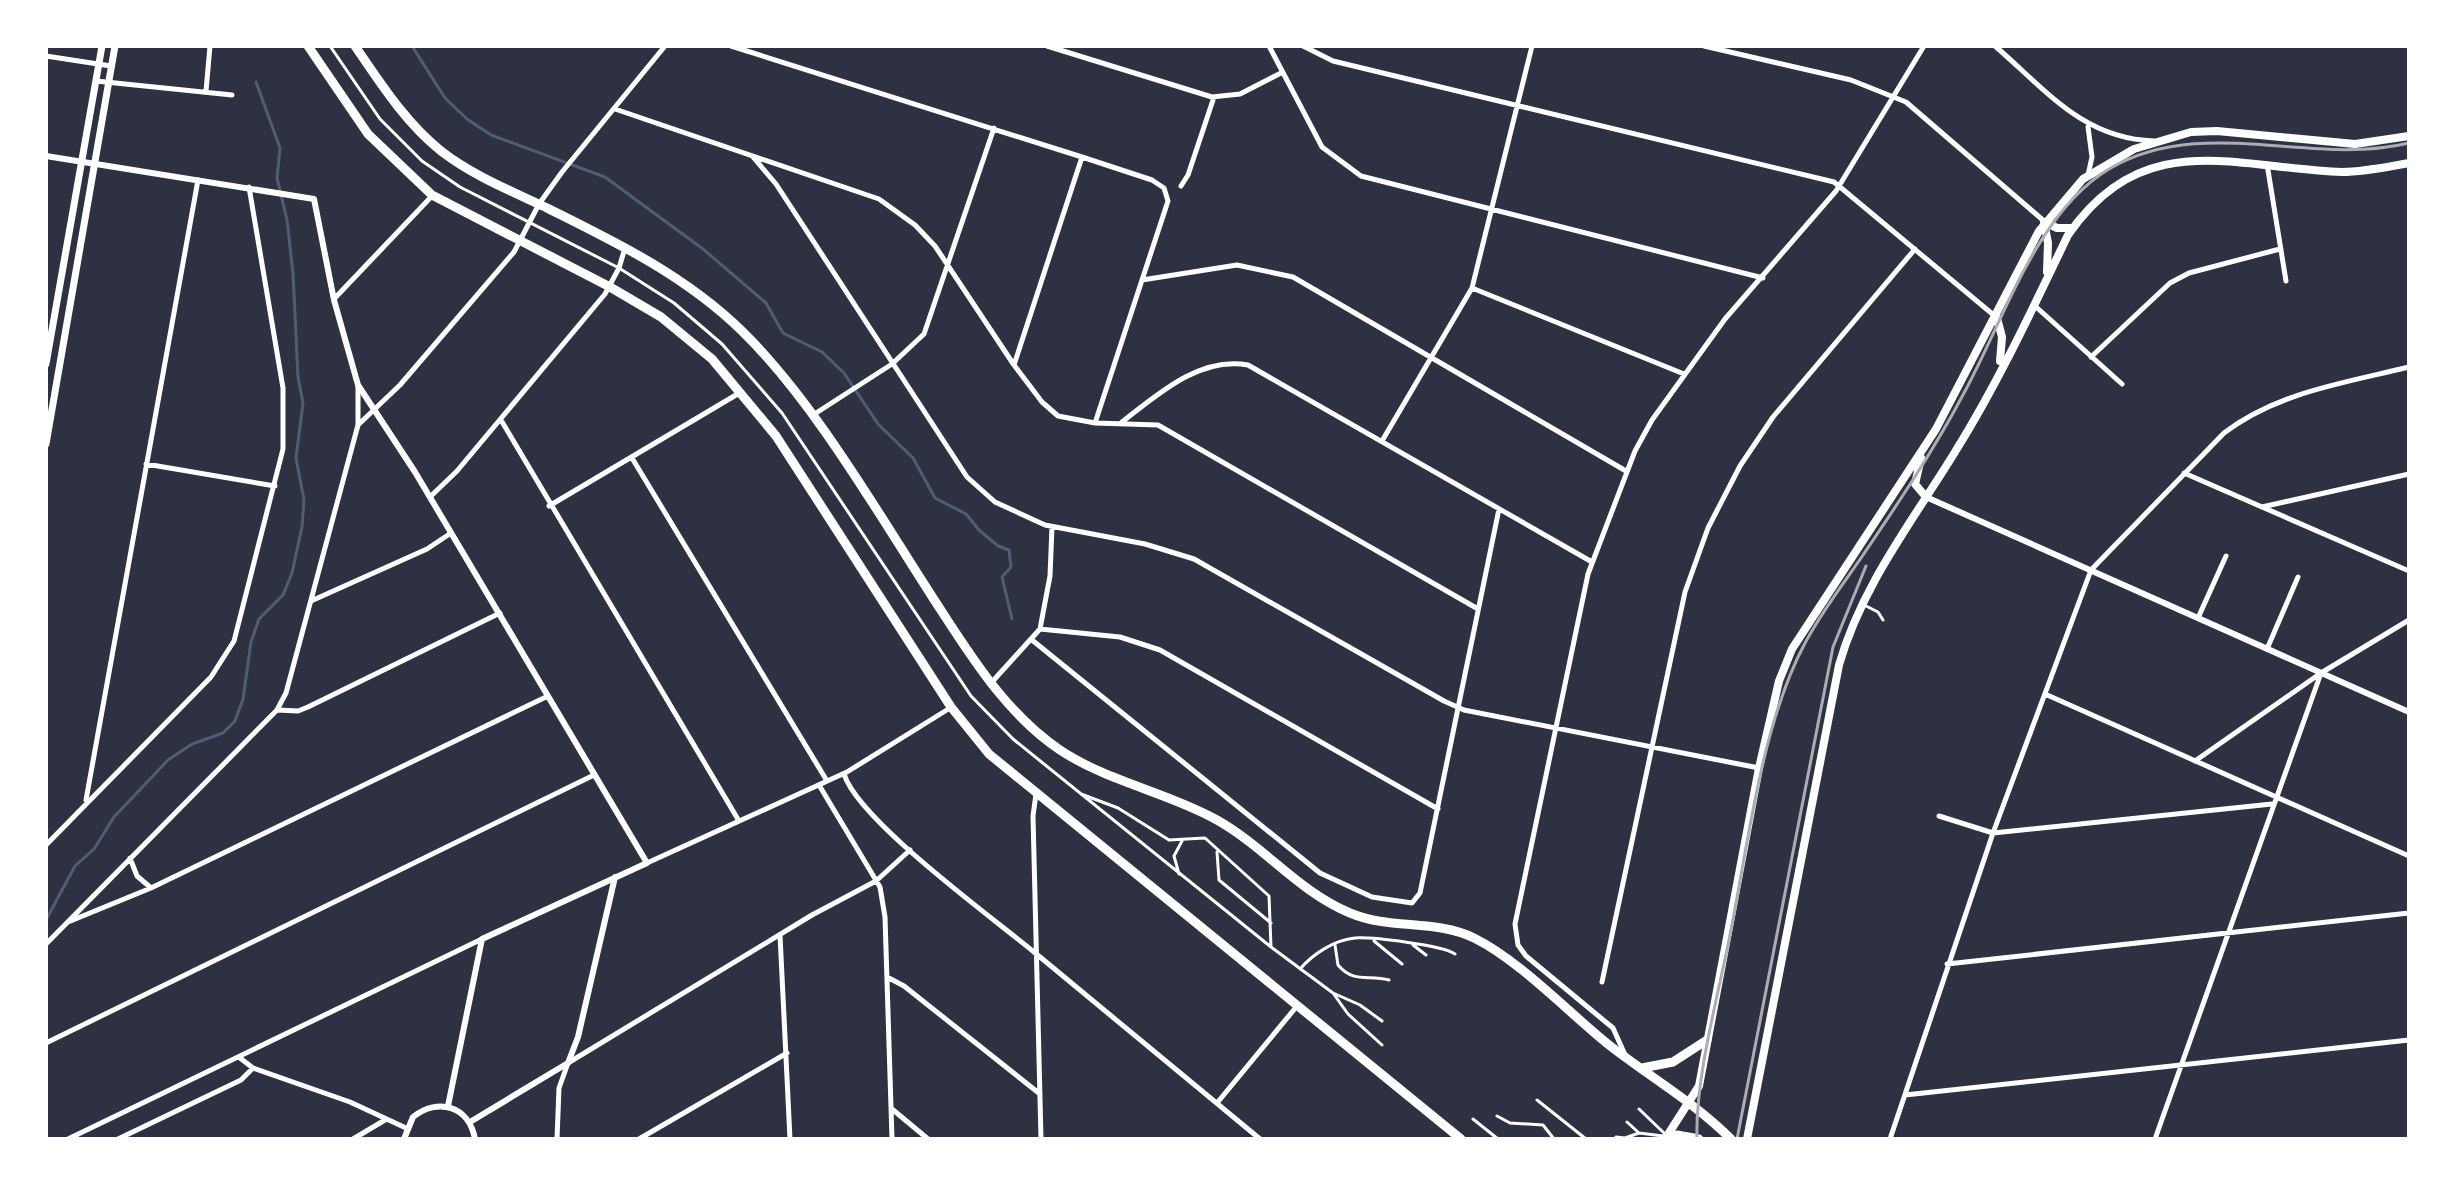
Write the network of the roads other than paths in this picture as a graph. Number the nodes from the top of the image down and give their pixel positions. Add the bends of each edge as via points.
1 (102, 46) edge
2 (115, 46) edge
3 (210, 46) edge
4 (308, 46) edge
5 (330, 46) edge
6 (355, 46) edge
7 (665, 46) edge
8 (731, 46) edge
9 (1047, 46) edge
10 (1269, 46) edge
11 (1303, 46) edge
12 (1532, 46) edge
13 (1704, 46) edge
14 (1924, 46) edge
15 (1995, 46) edge
16 (46, 56) edge
17 (99, 64) junction
18 (111, 66) junction
19 (1281, 73) junction
20 (96, 81) junction
21 (109, 82) junction
22 (206, 91) junction
23 (232, 95) dead end
24 (1895, 96) junction
25 (1214, 97) junction
26 (1517, 104) junction
27 (615, 109) junction
28 (2088, 126) junction
29 (994, 128) junction
30 (2409, 136) edge
31 (2155, 141) junction
32 (46, 156) edge
33 (753, 157) junction
34 (1082, 157) junction
35 (83, 162) junction
36 (95, 163) junction
37 (2267, 163) junction
38 (2409, 163) edge
39 (2088, 175) junction
40 (198, 180) junction
41 (1839, 185) junction
42 (249, 186) junction
43 (1181, 186) dead end
44 (432, 195) junction
45 (539, 204) junction
46 (1491, 208) junction
47 (2044, 222) junction
48 (530, 223) junction
49 (2073, 228) junction
50 (521, 242) junction
51 (625, 247) junction
52 (1915, 249) junction
53 (2280, 249) junction
54 (948, 265) junction
55 (619, 268) junction
56 (1763, 278) junction
57 (1141, 280) junction
58 (2286, 281) dead end
59 (2043, 285) junction
60 (610, 287) junction
61 (1472, 288) junction
62 (334, 300) junction
63 (2034, 305) junction
64 (1997, 318) junction
65 (1432, 357) junction
66 (2091, 357) junction
67 (46, 364) edge
68 (892, 364) junction
69 (1014, 365) junction
70 (2409, 367) edge
71 (1684, 374) junction
72 (2122, 384) dead end
73 (358, 385) junction
74 (742, 392) junction
75 (1987, 392) junction
76 (373, 413) junction
77 (811, 417) junction
78 (501, 420) junction
79 (1095, 423) junction
80 (1121, 423) junction
81 (358, 425) junction
82 (1931, 435) junction
83 (1382, 441) junction
84 (46, 444) edge
85 (632, 458) junction
86 (146, 464) junction
87 (1626, 471) junction
88 (2184, 473) junction
89 (2409, 474) edge
90 (275, 486) junction
91 (430, 497) junction
92 (1926, 497) junction
93 (549, 506) junction
94 (2262, 507) junction
95 (1499, 509) junction
96 (1052, 527) junction
97 (451, 533) junction
98 (2226, 556) dead end
99 (1592, 562) junction
100 (2091, 570) junction
101 (2409, 571) edge
102 (2298, 577) dead end
103 (311, 601) junction
104 (1861, 603) junction
105 (1478, 609) junction
106 (500, 613) junction
107 (2198, 618) junction
108 (1883, 620) dead end
109 (2409, 620) edge
110 (1040, 629) junction
111 (1032, 640) junction
112 (2267, 649) junction
113 (2321, 673) junction
114 (991, 683) junction
115 (2044, 693) junction
116 (548, 696) junction
117 (951, 707) junction
118 (1459, 707) junction
119 (277, 710) junction
120 (2409, 712) edge
121 (1556, 727) junction
122 (1652, 747) junction
123 (2194, 761) junction
124 (1759, 768) junction
125 (844, 774) junction
126 (594, 775) junction
127 (827, 781) junction
128 (819, 785) junction
129 (1076, 792) junction
130 (1036, 793) junction
131 (2275, 797) junction
132 (86, 801) junction
133 (2272, 804) junction
134 (1438, 809) junction
135 (1939, 816) dead end
136 (739, 821) junction
137 (1993, 833) junction
138 (1182, 841) junction
139 (46, 845) edge
140 (910, 850) junction
141 (1217, 852) junction
142 (2409, 856) edge
143 (130, 858) junction
144 (647, 863) junction
145 (1180, 876) junction
146 (615, 877) junction
147 (876, 881) junction
148 (151, 888) junction
149 (2409, 913) edge
150 (67, 922) junction
151 (1271, 923) junction
152 (2227, 934) junction
153 (780, 935) junction
154 (482, 939) junction
155 (1374, 941) junction
156 (46, 944) edge
157 (1335, 945) junction
158 (1413, 945) junction
159 (1271, 947) junction
160 (1037, 954) junction
161 (1455, 954) dead end
162 (1426, 955) dead end
163 (1402, 964) dead end
164 (1947, 964) junction
165 (1300, 969) junction
166 (887, 977) junction
167 (1389, 980) dead end
168 (1602, 982) dead end
169 (1333, 993) junction
170 (1297, 1006) junction
171 (1382, 1021) dead end
172 (1707, 1040) junction
173 (2409, 1040) edge
174 (46, 1043) edge
175 (1382, 1045) dead end
176 (787, 1053) junction
177 (240, 1058) junction
178 (1627, 1058) junction
179 (568, 1063) junction
180 (2180, 1067) junction
181 (253, 1068) junction
182 (1642, 1068) junction
183 (1040, 1095) junction
184 (1905, 1095) junction
185 (1537, 1100) dead end
186 (1217, 1103) junction
187 (1690, 1103) junction
188 (448, 1106) junction
189 (891, 1109) junction
190 (1639, 1109) dead end
191 (1497, 1116) dead end
192 (1473, 1119) dead end
193 (386, 1120) junction
194 (470, 1122) junction
195 (1627, 1122) dead end
196 (406, 1128) junction
197 (1639, 1133) junction
198 (1616, 1137) dead end
199 (1666, 1138) edge
200 (68, 1139) edge
201 (118, 1139) edge
202 (353, 1139) edge
203 (404, 1139) edge
204 (475, 1139) edge
205 (557, 1139) edge
206 (639, 1139) edge
207 (790, 1139) edge
208 (892, 1139) edge
209 (928, 1139) edge
210 (1041, 1139) edge
211 (1260, 1139) edge
212 (1461, 1139) edge
213 (1498, 1139) edge
214 (1554, 1139) edge
215 (1586, 1139) edge
216 (1699, 1139) edge
217 (1731, 1139) edge
218 (1747, 1139) edge
219 (1890, 1139) edge
220 (2155, 1139) edge

1 - 17 main road
2 - 18 main road
3 - 22 street
4 - 44 highway via 368,134
5 - 48 lane via 405,146 450,182
6 - 45 highway via 404,115 442,151
7 - 27 street
8 - 29 street
9 - 25 street
10 - 19 street
11 - 26 street via 1333,61
12 - 26 street
13 - 24 street via 1851,80
14 - 24 street
15 - 28 street
16 - 17 street
17 - 18 street
17 - 20 main road
18 - 21 main road
19 - 25 street via 1240,94
19 - 46 street via 1322,147 1346,168
20 - 21 street
20 - 35 main road
21 - 22 street
21 - 36 main road
22 - 23 street
24 - 41 street
24 - 47 street
25 - 43 street
26 - 41 street
26 - 46 street
27 - 33 street
27 - 45 street
28 - 31 street
28 - 39 street
29 - 34 street
29 - 54 street
30 - 31 main road via 2355,144 2217,131
31 - 39 main road
32 - 35 street
33 - 54 street via 879,199 915,225
33 - 68 street via 776,184
34 - 57 street via 1164,188 1168,201
34 - 69 street
35 - 36 street
35 - 67 main road
36 - 40 street
36 - 84 main road
37 - 38 main road via 2343,172
37 - 49 main road via 2199,158 2152,169 2101,199
37 - 53 street
39 - 47 main road
40 - 42 street
40 - 86 street
41 - 52 street
41 - 56 street
42 - 62 street via 308,196 318,204
42 - 90 street via 283,388 283,449
44 - 50 highway
44 - 62 street
45 - 48 street
45 - 51 highway
46 - 56 street
46 - 61 street
47 - 49 main road
47 - 59 main road via 2049,257
47 - 64 main road
48 - 50 street
48 - 55 lane
49 - 59 main road
50 - 60 highway
50 - 76 street
51 - 55 street
51 - 77 highway via 674,276 741,331
52 - 64 street
52 - 122 street via 1773,417 1717,509 1685,592
53 - 58 street
53 - 66 street via 2170,283
54 - 68 street via 924,334
54 - 69 street
55 - 60 street
55 - 129 lane via 699,323 765,390 971,696
56 - 71 street
57 - 65 street via 1214,266 1276,272 1336,300
57 - 79 street
59 - 63 main road
60 - 74 highway via 661,317
60 - 78 street
61 - 65 street
61 - 71 street
62 - 73 street
63 - 66 street
63 - 75 main road
64 - 75 main road via 2002,351
64 - 82 main road
65 - 83 street
65 - 87 street
66 - 72 street
68 - 77 street
68 - 96 street via 975,485 995,502
69 - 79 street via 1058,416
70 - 88 street via 2265,406 2224,433
71 - 87 street
73 - 76 street
73 - 81 street
74 - 85 street
74 - 117 highway via 776,436
75 - 92 main road
76 - 81 street
76 - 91 street
77 - 114 highway
78 - 91 street
78 - 93 street
79 - 80 street
80 - 83 street via 1194,372 1235,363 1268,374
80 - 105 street via 1146,423 1174,432
81 - 103 street
82 - 92 main road via 1915,479
82 - 124 main road via 1804,627 1779,681
83 - 95 street
85 - 93 street
85 - 127 street
86 - 90 street
86 - 132 street
87 - 99 street
88 - 94 street
88 - 100 street
89 - 94 street
90 - 132 street via 234,641 220,666
91 - 97 street
92 - 100 street
92 - 104 main road
93 - 136 street
94 - 101 street
95 - 99 street
95 - 105 street
96 - 110 street
96 - 118 street via 1194,559
97 - 103 street
97 - 106 street
98 - 107 street
99 - 121 street
100 - 107 street
100 - 115 street
102 - 112 street
103 - 119 street
104 - 108 lane via 1876,609
104 - 218 main road via 1839,665
105 - 118 street
106 - 116 street
106 - 119 street via 298,711
107 - 112 street
109 - 113 street
110 - 111 street
110 - 134 street via 1120,637 1160,650
111 - 114 street
111 - 134 street via 1320,873 1348,889 1412,903 1420,893
112 - 113 street
113 - 120 street
113 - 123 street
113 - 131 street
114 - 178 highway via 1058,749 1110,777 1216,819 1331,905 1356,916 1436,927 1479,941
115 - 123 street
115 - 137 street
116 - 126 street
116 - 148 street
117 - 125 street
117 - 130 highway via 989,754
118 - 121 street
118 - 134 street
119 - 143 street
121 - 122 street
121 - 178 street via 1515,924 1518,945 1613,1028
122 - 124 street
122 - 168 street
123 - 131 street
124 - 172 main road
125 - 127 street
125 - 140 street via 863,803
126 - 144 street
126 - 174 street
127 - 128 street
128 - 136 street
128 - 147 street
129 - 138 lane via 1118,808 1161,836
129 - 145 lane
130 - 160 street
130 - 170 highway
131 - 133 street
131 - 142 street
132 - 139 street
133 - 137 street
133 - 152 street
135 - 137 street
136 - 144 street
137 - 164 street
138 - 141 lane via 1205,838
138 - 145 lane via 1174,856
140 - 147 street
140 - 160 street
141 - 151 lane via 1265,891
141 - 151 lane via 1219,880
143 - 148 street via 137,876
143 - 150 street
144 - 146 street
145 - 159 lane
146 - 154 street
146 - 179 street
147 - 153 street
147 - 166 street via 885,917
148 - 150 street
149 - 152 street
150 - 156 street
151 - 159 lane
152 - 164 street
152 - 180 street
153 - 176 street
153 - 179 street
154 - 177 street
154 - 188 street
155 - 157 lane via 1355,938
155 - 158 lane
155 - 163 lane
157 - 165 lane
157 - 167 lane via 1338,965 1349,976
158 - 161 lane
158 - 162 lane
159 - 165 lane
160 - 183 street
160 - 186 street
164 - 184 street
165 - 169 lane
166 - 183 street
166 - 189 street
169 - 171 lane
169 - 175 lane
170 - 186 street
170 - 212 highway
172 - 182 highway via 1673,1062
172 - 187 main road via 1699,1086
173 - 180 street
176 - 206 street
176 - 207 street
177 - 181 street
177 - 200 street
178 - 182 highway
179 - 194 street
179 - 205 street via 559,1088
180 - 184 street
180 - 220 street
181 - 193 street
181 - 201 street via 241,1080
182 - 187 highway
183 - 210 street
184 - 219 street
185 - 215 lane
186 - 211 street
187 - 199 main road
187 - 217 highway
188 - 194 street
188 - 196 street via 423,1109
189 - 208 street
189 - 209 street
190 - 199 lane
191 - 214 lane via 1510,1123 1543,1125
192 - 213 lane
193 - 196 street
193 - 202 street
194 - 204 street
195 - 197 lane
196 - 203 street
197 - 198 lane
197 - 199 lane
199 - 216 highway

